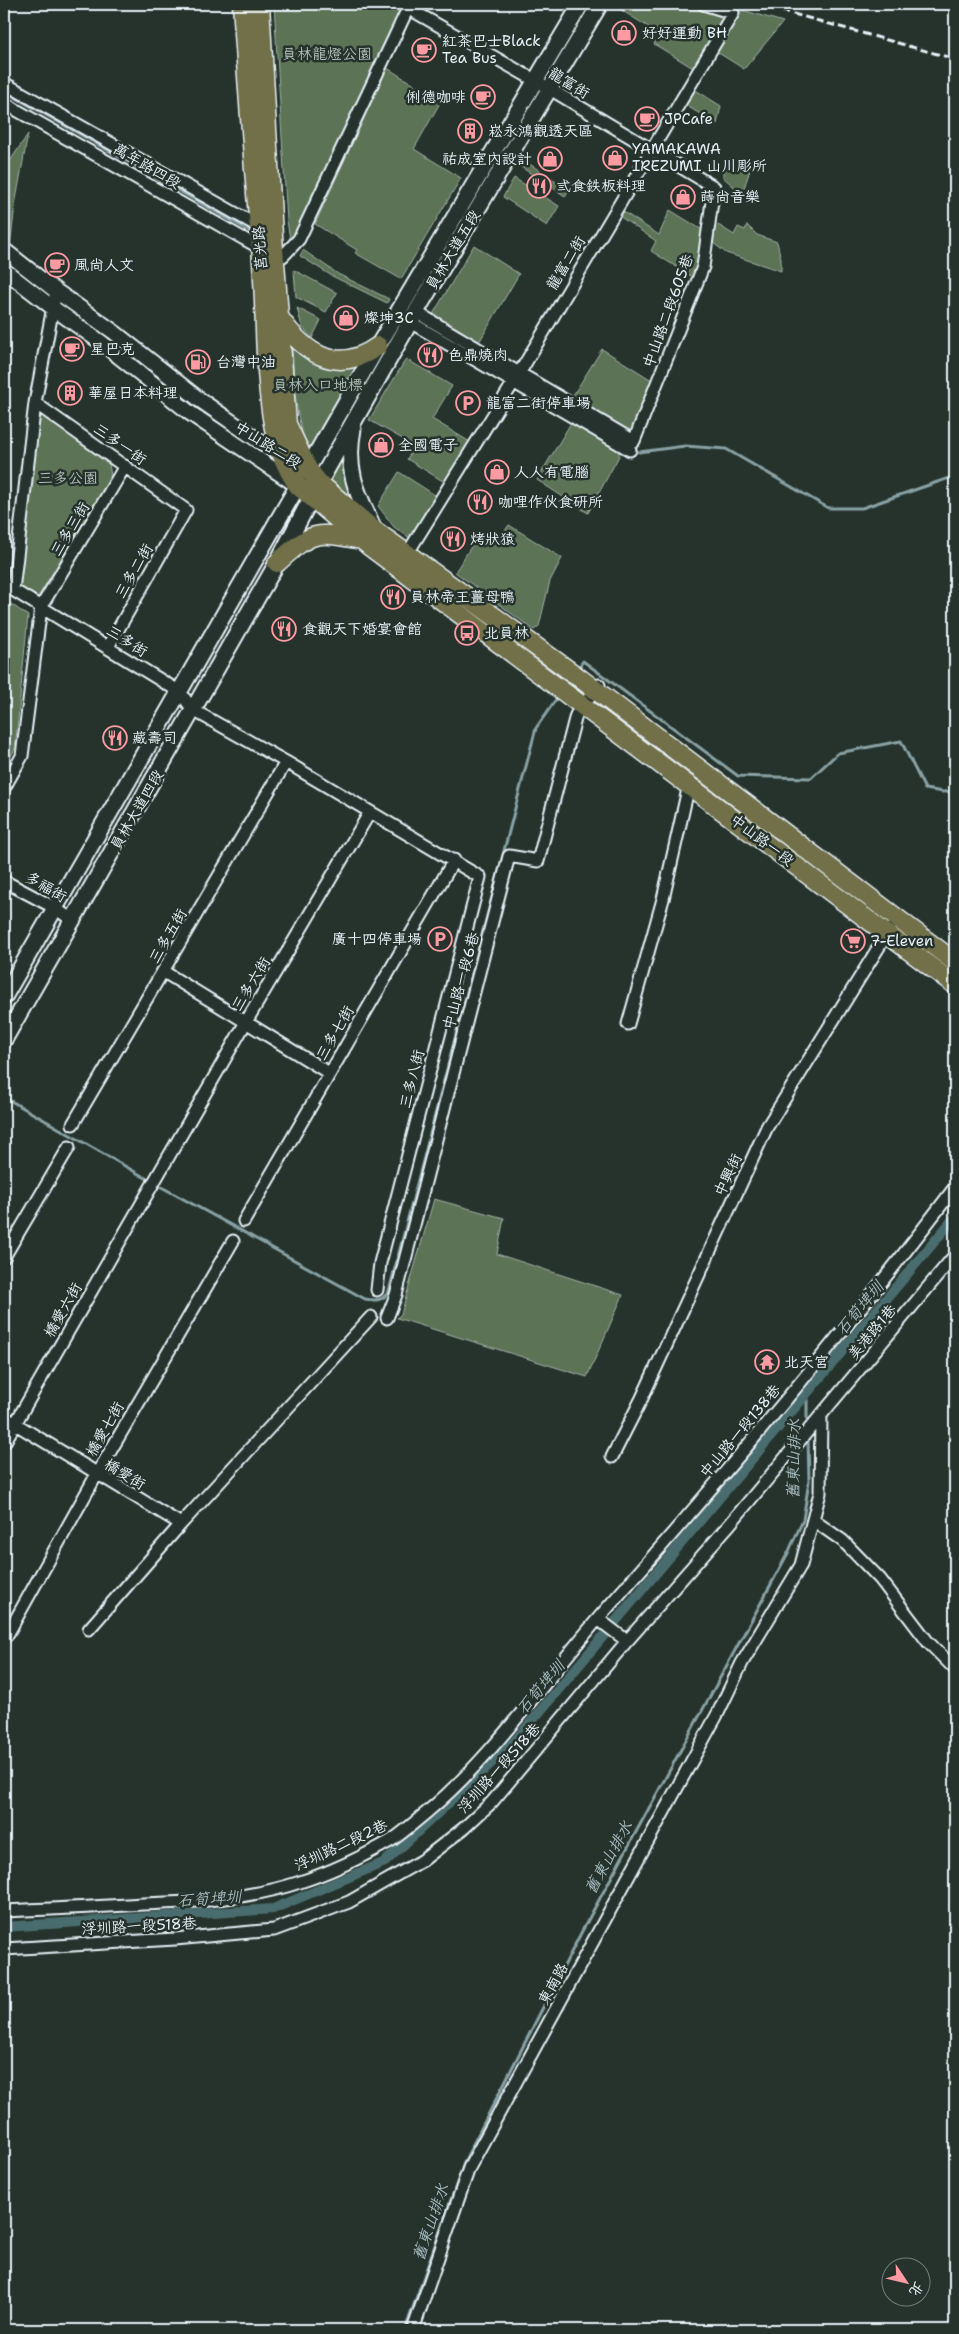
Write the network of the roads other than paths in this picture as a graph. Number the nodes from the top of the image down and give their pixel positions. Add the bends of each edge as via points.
1 (242, 4) edge
2 (260, 4) edge
3 (581, 4) edge
4 (600, 4) edge
5 (703, 4) edge
6 (409, 6) edge
7 (536, 81) junction
8 (4, 83) edge
9 (550, 89) junction
10 (4, 103) edge
11 (651, 150) junction
12 (714, 187) joint
13 (266, 231) junction
14 (260, 248) junction
15 (4, 250) edge
16 (276, 257) junction
17 (4, 270) edge
18 (56, 291) junction
19 (52, 308) junction
20 (278, 316) junction
21 (413, 317) junction
22 (378, 346) junction
23 (517, 377) junction
24 (35, 403) junction
25 (363, 405) junction
26 (281, 454) junction
27 (125, 466) junction
28 (308, 469) junction
29 (319, 483) junction
30 (298, 486) junction
31 (312, 500) junction
32 (186, 510) joint
33 (369, 535) junction
34 (406, 554) junction
35 (277, 563) junction
36 (41, 607) junction
37 (108, 647) junction
38 (581, 679) joint
39 (598, 687) junction
40 (180, 692) junction
41 (569, 694) joint
42 (583, 706) junction
43 (193, 710) junction
44 (286, 762) junction
45 (689, 785) junction
46 (4, 788) edge
47 (370, 812) junction
48 (454, 860) junction
49 (480, 876) joint
50 (4, 881) edge
51 (55, 908) junction
52 (72, 920) junction
53 (898, 920) junction
54 (886, 933) junction
55 (955, 962) edge
56 (164, 972) junction
57 (955, 985) edge
58 (4, 997) edge
59 (246, 1022) junction
60 (628, 1024) dead end
61 (4, 1040) edge
62 (329, 1072) junction
63 (73, 1124) dead end
64 (69, 1147) dead end
65 (955, 1187) edge
66 (148, 1192) joint
67 (244, 1221) dead end
68 (233, 1241) dead end
69 (955, 1255) edge
70 (4, 1257) edge
71 (377, 1290) dead end
72 (371, 1317) dead end
73 (387, 1318) dead end
74 (821, 1416) junction
75 (4, 1417) edge
76 (15, 1424) junction
77 (811, 1427) joint
78 (4, 1443) edge
79 (612, 1457) dead end
80 (96, 1474) junction
81 (813, 1520) junction
82 (181, 1524) junction
83 (598, 1618) junction
84 (89, 1629) dead end
85 (7, 1635) dead end
86 (627, 1641) junction
87 (955, 1669) edge
88 (4, 1911) edge
89 (4, 1949) edge
90 (413, 2330) edge

1 - 13 main road, 莒光路
2 - 13 main road, 莒光路
3 - 7 main road, 員林大道五段
4 - 9 main road, 員林大道五段
5 - 11 street, 龍富二街 via 733,12
6 - 7 street, 龍富街
6 - 16 street via 299,239 284,256
7 - 9 street, 龍富街
7 - 22 main road, 員林大道五段
8 - 13 street, 萬年路四段
9 - 11 street, 龍富街
9 - 21 main road, 員林大道五段
10 - 14 street, 萬年路四段
11 - 12 street, 龍富街
11 - 23 street, 龍富二街
12 - 23 street, 中山路二段605巷 via 703,266 632,446
13 - 14 main road, 莒光路
13 - 16 main road, 莒光路
14 - 16 street, 萬年路四段
14 - 26 main road, 莒光路 via 269,405
15 - 18 street, 中山路二段
16 - 20 main road, 莒光路
17 - 19 street, 中山路二段
18 - 19 street, 三多街
18 - 26 street, 中山路二段 via 200,400
19 - 24 street, 三多街
19 - 30 street, 中山路二段 via 190,413
20 - 22 main road via 291,335 321,357 335,360 350,358
20 - 28 main road, 莒光路 via 287,424
21 - 23 street
21 - 25 main road, 員林大道五段
22 - 28 main road, 員林大道五段
23 - 34 street, 龍富二街
24 - 27 street, 三多一街
24 - 36 street, 三多街 via 12,590
25 - 29 main road, 員林大道五段
25 - 33 main road via 350,445 350,467
26 - 28 street, 中山路二段
26 - 30 main road, 莒光路
27 - 32 street, 三多一街
27 - 36 street, 三多三街
28 - 29 main road, 中山路二段
28 - 30 main road, 員林大道四段
29 - 31 main road, 員林大道五段
29 - 33 main road, 中山路二段
30 - 31 main road, 中山路二段
30 - 40 main road, 員林大道四段
31 - 33 main road, 中山路二段
31 - 35 main road, 員林大道四段
32 - 37 street, 三多二街
33 - 34 main road, 中山路二段
33 - 35 main road via 325,533 312,536
33 - 41 main road, 中山路二段
34 - 38 main road, 中山路二段
35 - 43 main road, 員林大道四段
36 - 37 street, 三多街
36 - 46 street via 22,756
37 - 40 street, 三多街
38 - 39 main road, 中山路一段
39 - 42 street, 中山路一段6巷
39 - 53 main road, 中山路一段
40 - 43 street, 三多街
40 - 51 main road, 員林大道四段
41 - 42 main road, 中山路一段
42 - 45 main road, 中山路一段
42 - 73 street, 中山路一段6巷 via 576,715 538,861 509,856 396,1295
43 - 44 street, 三多街
43 - 52 main road, 員林大道四段
44 - 47 street, 三多街
44 - 56 street, 三多五街
45 - 54 main road, 中山路一段
45 - 60 street via 663,899
47 - 48 street, 三多街
47 - 59 street, 三多六街
48 - 49 street, 三多街
48 - 62 street, 三多七街
49 - 71 street, 三多八街 via 380,1263
50 - 51 street, 多福街
51 - 52 street, 多福街
51 - 58 main road, 員林大道四段
52 - 61 main road, 員林大道四段
53 - 54 street, 中興街
53 - 55 main road, 中山路一段
54 - 57 main road, 中山路一段
54 - 79 street, 中興街 via 767,1127
56 - 59 street
56 - 63 street, 三多五街
59 - 62 street
59 - 66 street, 三多六街
62 - 67 street, 三多七街
64 - 70 street
65 - 83 street, 中山路一段138巷 via 856,1316
66 - 76 street, 橋愛六街
68 - 80 street, 橋愛七街
69 - 74 street, 美港路1巷
72 - 82 street
74 - 77 street, 美港路1巷
74 - 81 street via 820,1493
75 - 76 street, 橋愛街
76 - 78 street, 橋愛六街
76 - 80 street, 橋愛街
77 - 86 street, 浮圳路一段518巷
80 - 82 street, 橋愛街
80 - 85 street, 橋愛七街
81 - 87 street via 843,1541 880,1579 928,1642
81 - 90 street, 東南路 via 801,1565 742,1662 718,1713 469,2168
82 - 84 street
83 - 86 street
83 - 88 street, 浮圳路二段2巷 via 456,1788 394,1839 300,1882 259,1894 188,1902
86 - 89 street, 浮圳路一段518巷 via 485,1809 423,1860 349,1902 274,1930 175,1940

